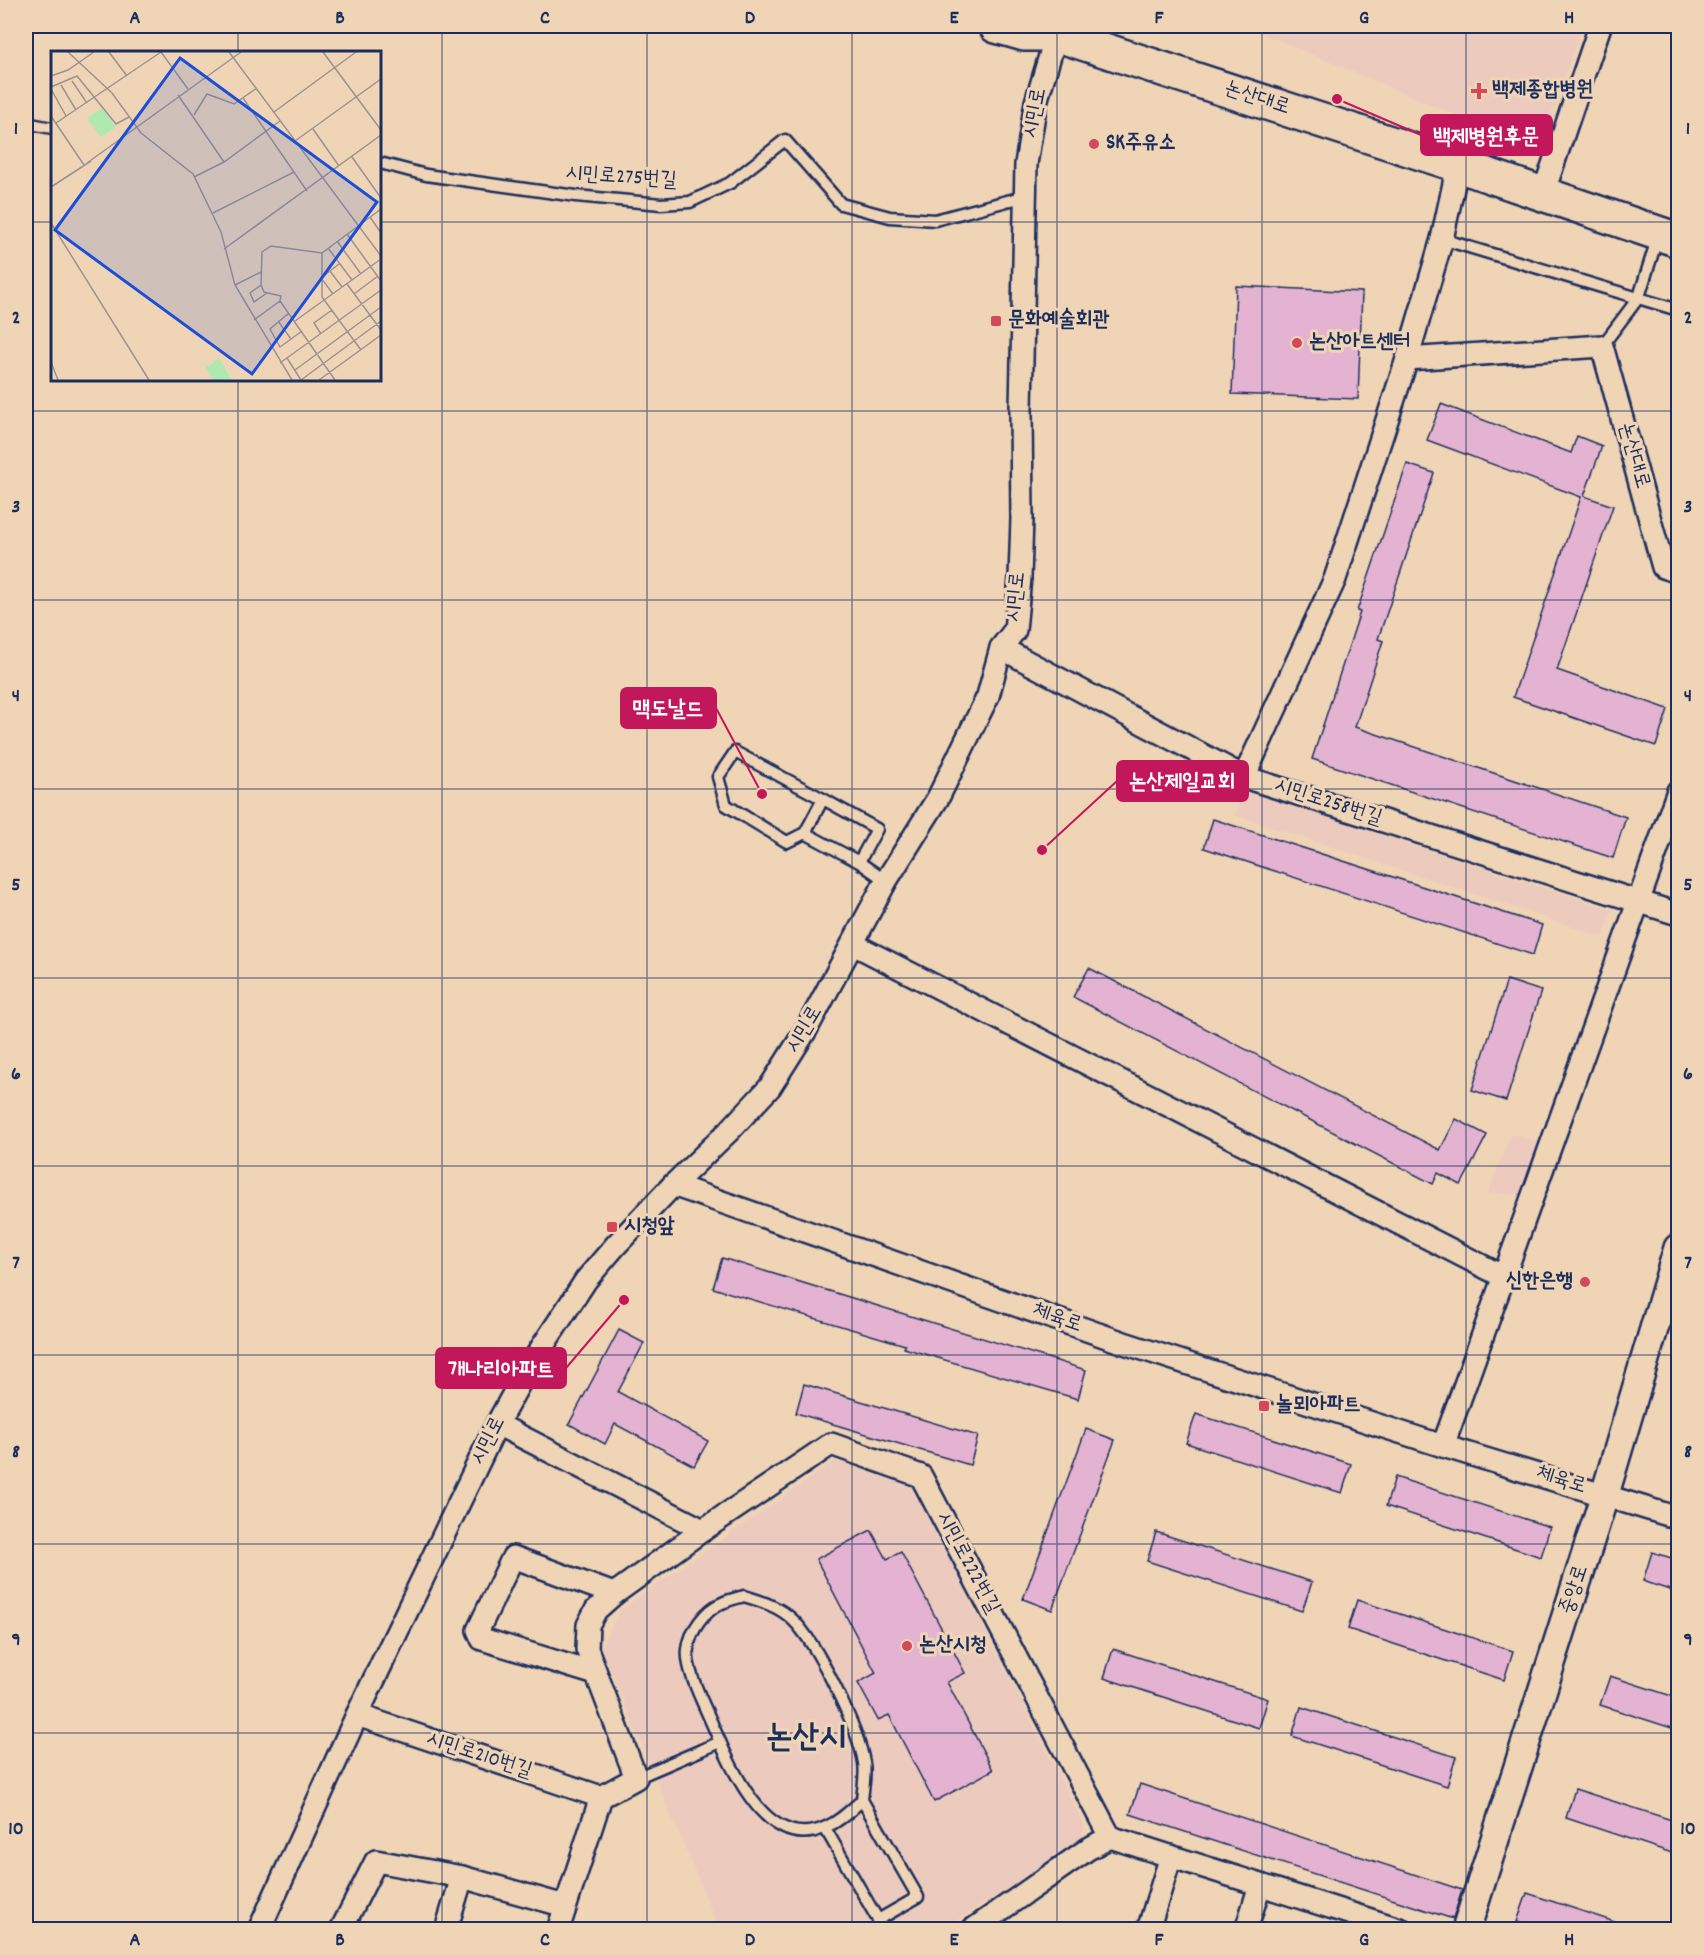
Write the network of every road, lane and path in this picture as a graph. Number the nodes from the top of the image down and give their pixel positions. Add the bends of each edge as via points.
1 (996, 26) edge
2 (1600, 26) edge
3 (1050, 28) edge
4 (26, 123) edge
5 (51, 128) edge
6 (381, 163) edge
7 (1458, 165) junction
8 (1543, 194) junction
9 (1026, 196) junction
10 (1669, 237) edge
11 (1442, 239) junction
12 (1639, 297) junction
13 (1678, 310) edge
14 (1602, 346) junction
15 (1407, 358) junction
16 (1671, 569) edge
17 (1001, 648) junction
18 (1244, 777) junction
19 (1678, 791) edge
20 (823, 800) junction
21 (805, 833) junction
22 (859, 862) junction
23 (886, 881) junction
24 (1639, 902) junction
25 (1678, 914) edge
26 (853, 944) junction
27 (673, 1185) junction
28 (1678, 1248) edge
29 (1504, 1277) junction
30 (497, 1424) junction
31 (1443, 1446) junction
32 (1605, 1494) junction
33 (1678, 1518) edge
34 (703, 1530) junction
35 (614, 1593) junction
36 (596, 1674) junction
37 (357, 1715) junction
38 (720, 1742) junction
39 (636, 1778) junction
40 (602, 1797) junction
41 (862, 1800) junction
42 (825, 1828) junction
43 (1110, 1837) junction
44 (1171, 1856) junction
45 (462, 1877) junction
46 (1260, 1885) junction
47 (565, 1906) junction
48 (1348, 1921) edge
49 (259, 1929) edge
50 (341, 1929) edge
51 (446, 1929) edge
52 (558, 1929) edge
53 (972, 1929) edge
54 (1148, 1929) edge
55 (1246, 1929) edge
56 (1402, 1929) edge
57 (1466, 1929) edge

1 - 3 main road, 논산대로 via 1024,34
2 - 8 street
3 - 7 main road, 논산대로
3 - 9 street, 시민로 via 1026,164
4 - 5 lane
6 - 9 lane, 시민로275번길 via 426,175 661,204 690,202 730,183 785,140 841,204 890,217 934,220
7 - 8 main road, 논산대로
7 - 11 street
8 - 10 main road, 논산대로
9 - 17 street, 시민로 via 1020,578 1015,630
10 - 12 lane, 논산대로
11 - 12 lane
11 - 15 street
12 - 13 lane
12 - 14 lane, 논산대로
14 - 15 street
14 - 16 street, 논산대로
15 - 18 street via 1335,579
17 - 18 street, 시민로258번길
17 - 23 street, 시민로 via 988,696 943,788
18 - 24 street, 시민로258번길
19 - 24 street
20 - 21 lane
20 - 21 lane via 735,752 718,777 726,805 787,842
20 - 22 lane via 877,829
21 - 22 lane
22 - 23 lane
23 - 26 street, 시민로
24 - 25 street, 시민로258번길
24 - 29 street
26 - 27 street, 시민로 via 770,1087
26 - 29 street
27 - 30 street, 시민로 via 586,1280 525,1372
27 - 31 street, 체육로 via 1124,1343
28 - 32 street, 중앙로
29 - 31 street
30 - 34 street
30 - 37 street, 시민로
31 - 32 street, 체육로
32 - 33 street, 체육로
32 - 57 street, 중앙로
34 - 35 street
34 - 43 street, 시민로222번길 via 831,1444 921,1476
35 - 36 street via 596,1610 588,1625 587,1649
35 - 36 street via 513,1557 478,1630 482,1638
36 - 39 street
37 - 40 street, 시민로210번길
37 - 49 street, 시민로
38 - 39 lane
38 - 41 lane via 693,1679 688,1649 696,1624 720,1604 744,1596 769,1604 793,1619 813,1644 855,1728 865,1764
38 - 42 lane via 735,1775 757,1806 781,1828 807,1832
39 - 40 street
40 - 47 street
41 - 42 lane
41 - 42 lane via 918,1897 878,1920
43 - 44 street
43 - 53 street
44 - 46 street
44 - 54 street
45 - 47 street
45 - 50 street via 376,1862
45 - 51 street
46 - 48 street
46 - 55 street
47 - 52 street
48 - 56 street

